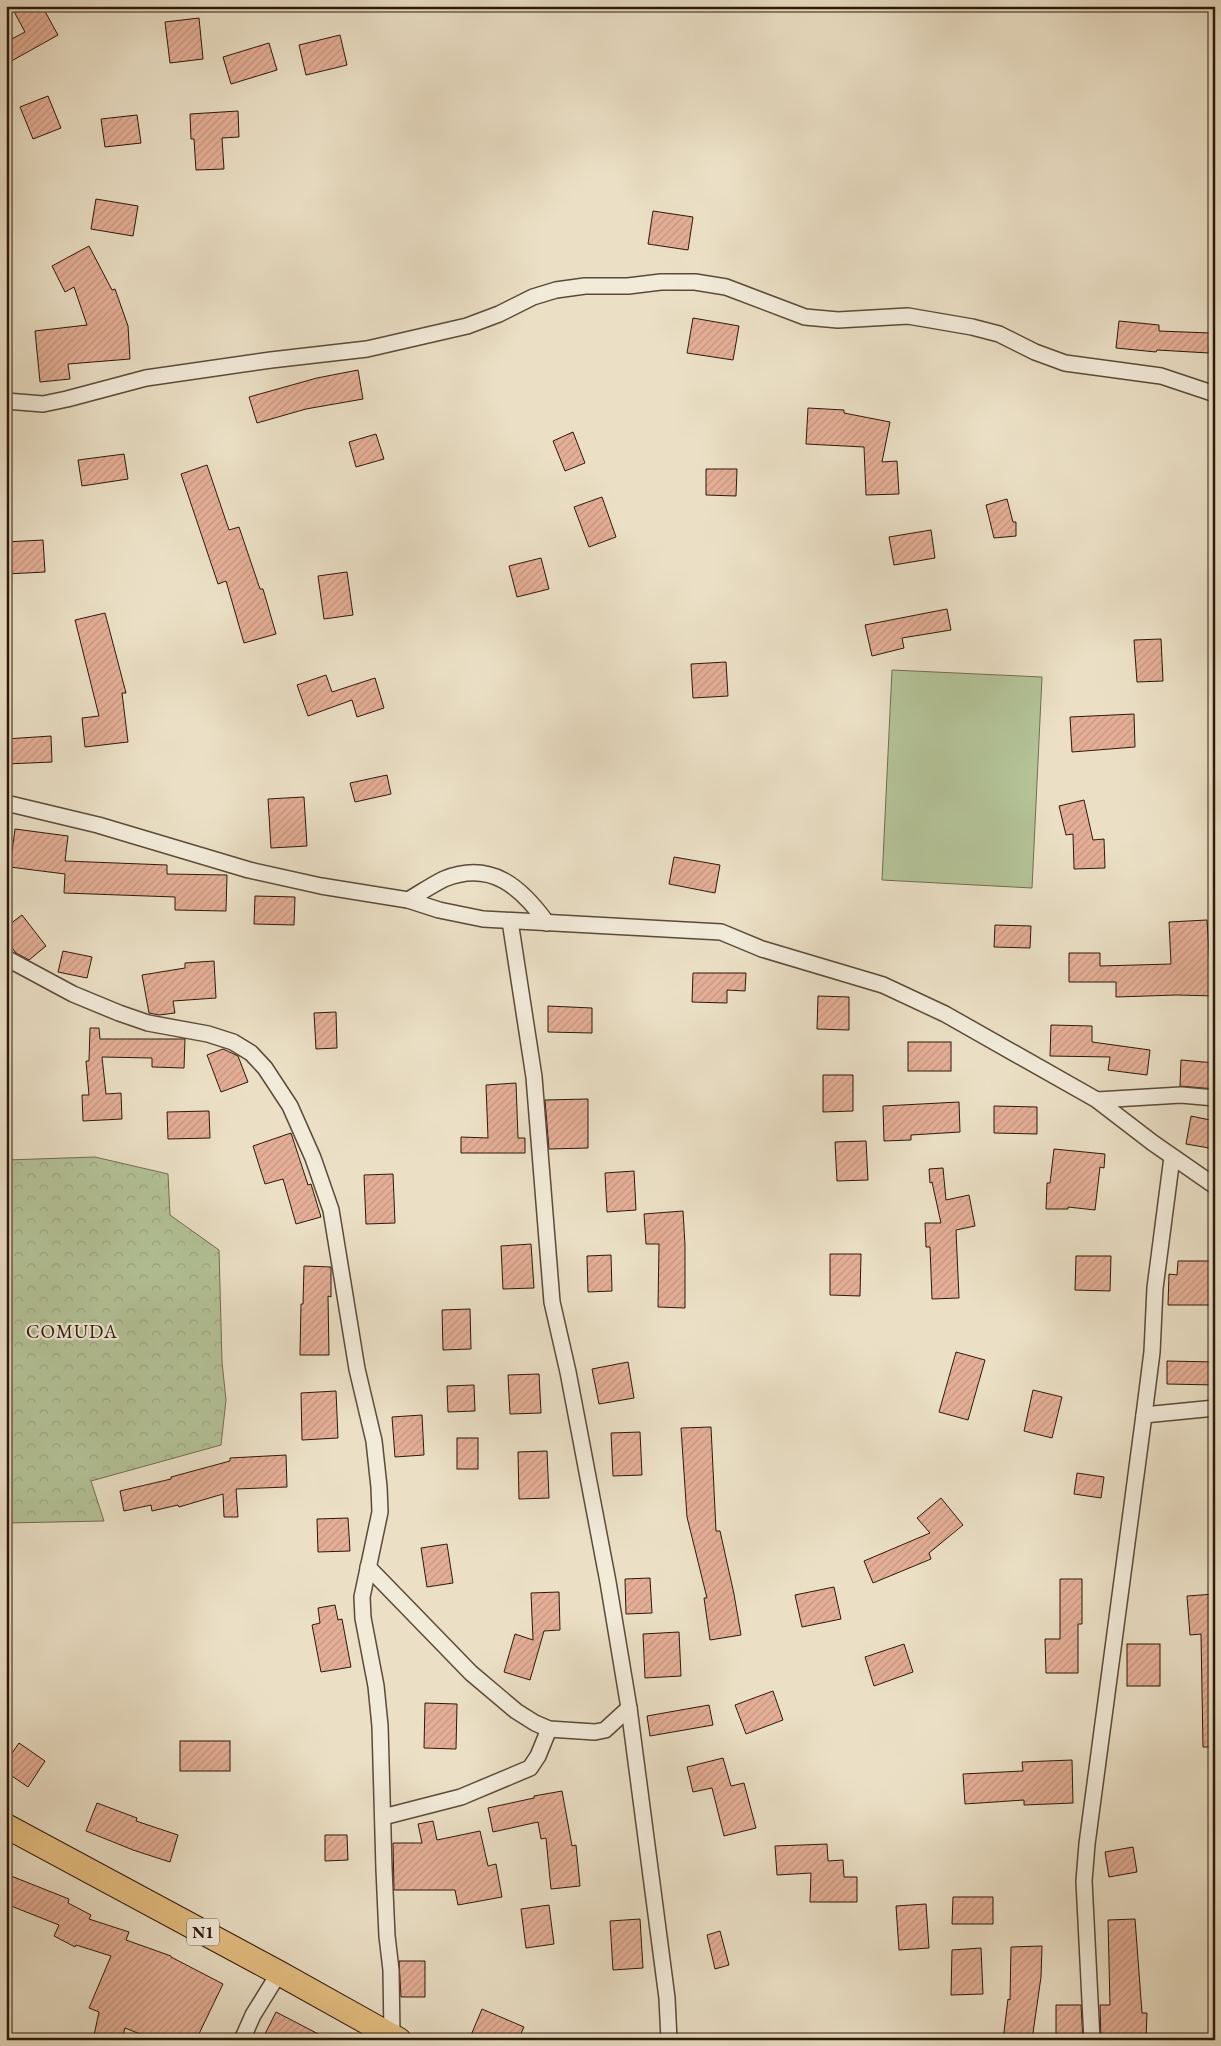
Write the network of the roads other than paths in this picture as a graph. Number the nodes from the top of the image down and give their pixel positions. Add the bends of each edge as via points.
1 (1215, 394) edge
2 (6, 401) edge
3 (6, 803) edge
4 (408, 900) junction
5 (510, 921) junction
6 (547, 923) junction
7 (6, 958) edge
8 (1215, 1098) edge
9 (1097, 1100) junction
10 (1172, 1157) junction
11 (1215, 1186) edge
12 (1215, 1408) edge
13 (1144, 1415) junction
14 (368, 1567) junction
15 (628, 1708) junction
16 (550, 1729) junction
17 (383, 1817) junction
18 (6, 1826) edge
19 (279, 1973) junction
20 (396, 2038) edge
21 (242, 2040) edge
22 (669, 2040) edge
23 (1092, 2040) edge

1 - 2 street via 1161,376 1065,363 999,334 972,327 908,316 838,320 805,317 726,287 695,282 662,282 556,290 467,326 367,349 146,378 43,404
3 - 4 street via 98,825 249,870
4 - 5 street via 439,910
4 - 6 street via 444,880 470,873 488,873 520,891
5 - 6 street
5 - 15 street via 534,1077 552,1302 608,1582
6 - 9 street via 721,932 762,949 883,985 945,1014
7 - 14 street via 73,994 119,1013 233,1042 251,1053 265,1068 290,1106 331,1210 357,1369 374,1441 380,1512
8 - 9 street via 1181,1095
9 - 10 street
10 - 11 street
10 - 13 street via 1154,1288 1152,1352
12 - 13 street
13 - 23 street via 1087,1844 1084,1881
14 - 16 street via 471,1673 516,1711
14 - 17 street via 362,1597 363,1618 376,1686
15 - 16 street via 605,1730
15 - 22 street via 667,1998
16 - 17 street via 530,1768 461,1797
17 - 20 street
18 - 19 main road, N1
19 - 20 main road, N1
19 - 21 street

